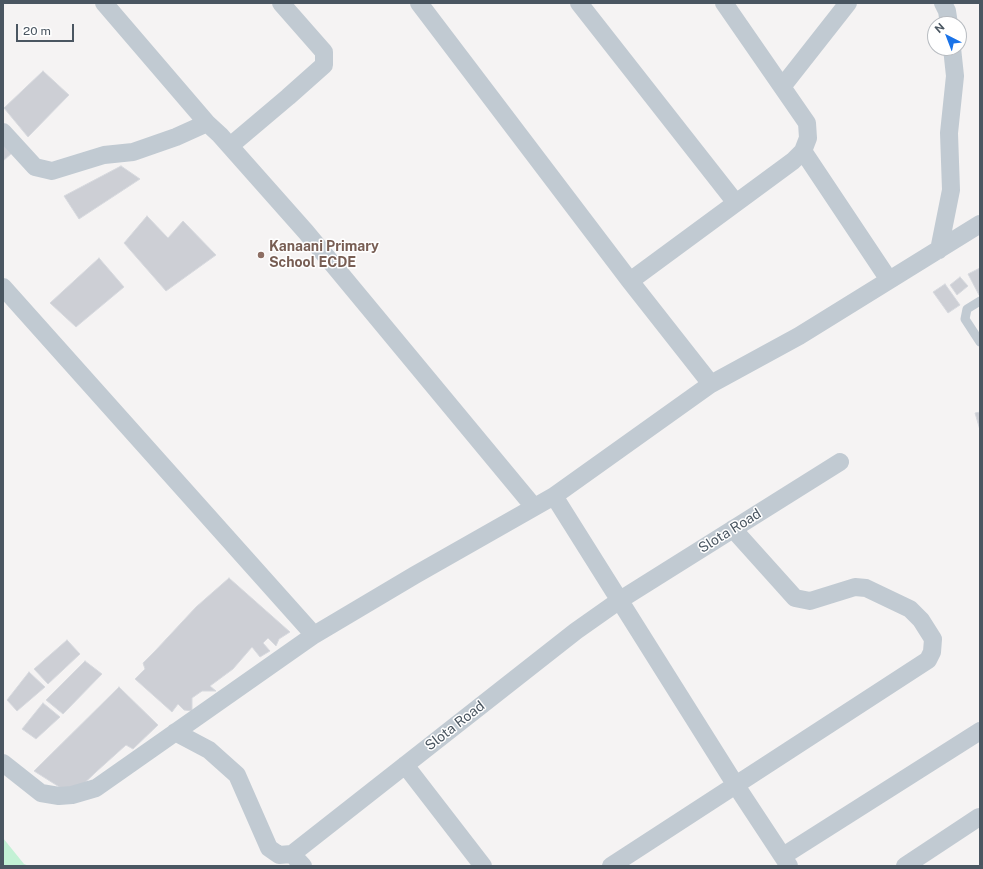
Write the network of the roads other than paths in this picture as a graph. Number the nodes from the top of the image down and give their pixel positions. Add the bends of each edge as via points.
1 (104, 3) edge
2 (281, 3) edge
3 (418, 3) edge
4 (578, 3) edge
5 (724, 3) edge
6 (848, 3) edge
7 (953, 56) edge
8 (782, 87) junction
9 (207, 123) junction
10 (3, 132) edge
11 (230, 146) junction
12 (803, 151) junction
13 (736, 203) junction
14 (980, 224) edge
15 (939, 250) junction
16 (889, 280) junction
17 (630, 281) junction
18 (3, 287) edge
19 (980, 300) edge
20 (980, 342) edge
21 (711, 384) junction
22 (840, 462) dead end
23 (554, 496) junction
24 (534, 507) junction
25 (733, 529) junction
26 (620, 600) junction
27 (314, 635) junction
28 (980, 731) edge
29 (175, 732) junction
30 (3, 763) edge
31 (405, 765) junction
32 (735, 784) junction
33 (979, 817) dead end
34 (298, 860) edge
35 (786, 861) edge
36 (483, 866) edge
37 (611, 866) edge
38 (905, 866) edge

1 - 9 street
2 - 11 street via 324,52 324,65
3 - 17 street
4 - 13 street
5 - 8 street
6 - 8 street
7 - 15 street via 955,76 950,133 951,190
8 - 12 street via 807,123 808,138
9 - 10 street via 133,152 104,155 52,171 35,167
9 - 11 street
11 - 24 street via 306,232
12 - 13 street
12 - 16 street
13 - 17 street
14 - 15 street
15 - 16 street
16 - 21 street via 799,336
17 - 21 street
18 - 27 street
19 - 20 lane via 967,308 965,319
21 - 23 street
22 - 25 street, Slota Road
23 - 24 street
23 - 26 street
24 - 27 street
25 - 26 street, Slota Road
25 - 32 street via 795,598 810,601 855,587 866,588 910,609 921,620 933,639 932,652 928,660
26 - 31 street, Slota Road via 576,631
26 - 32 street
27 - 29 street
28 - 35 street
29 - 30 street via 96,788 72,795 41,793
29 - 34 street via 209,750 237,775 269,848 279,855
31 - 34 street, Slota Road
31 - 36 street
32 - 35 street
32 - 37 street
33 - 38 street

